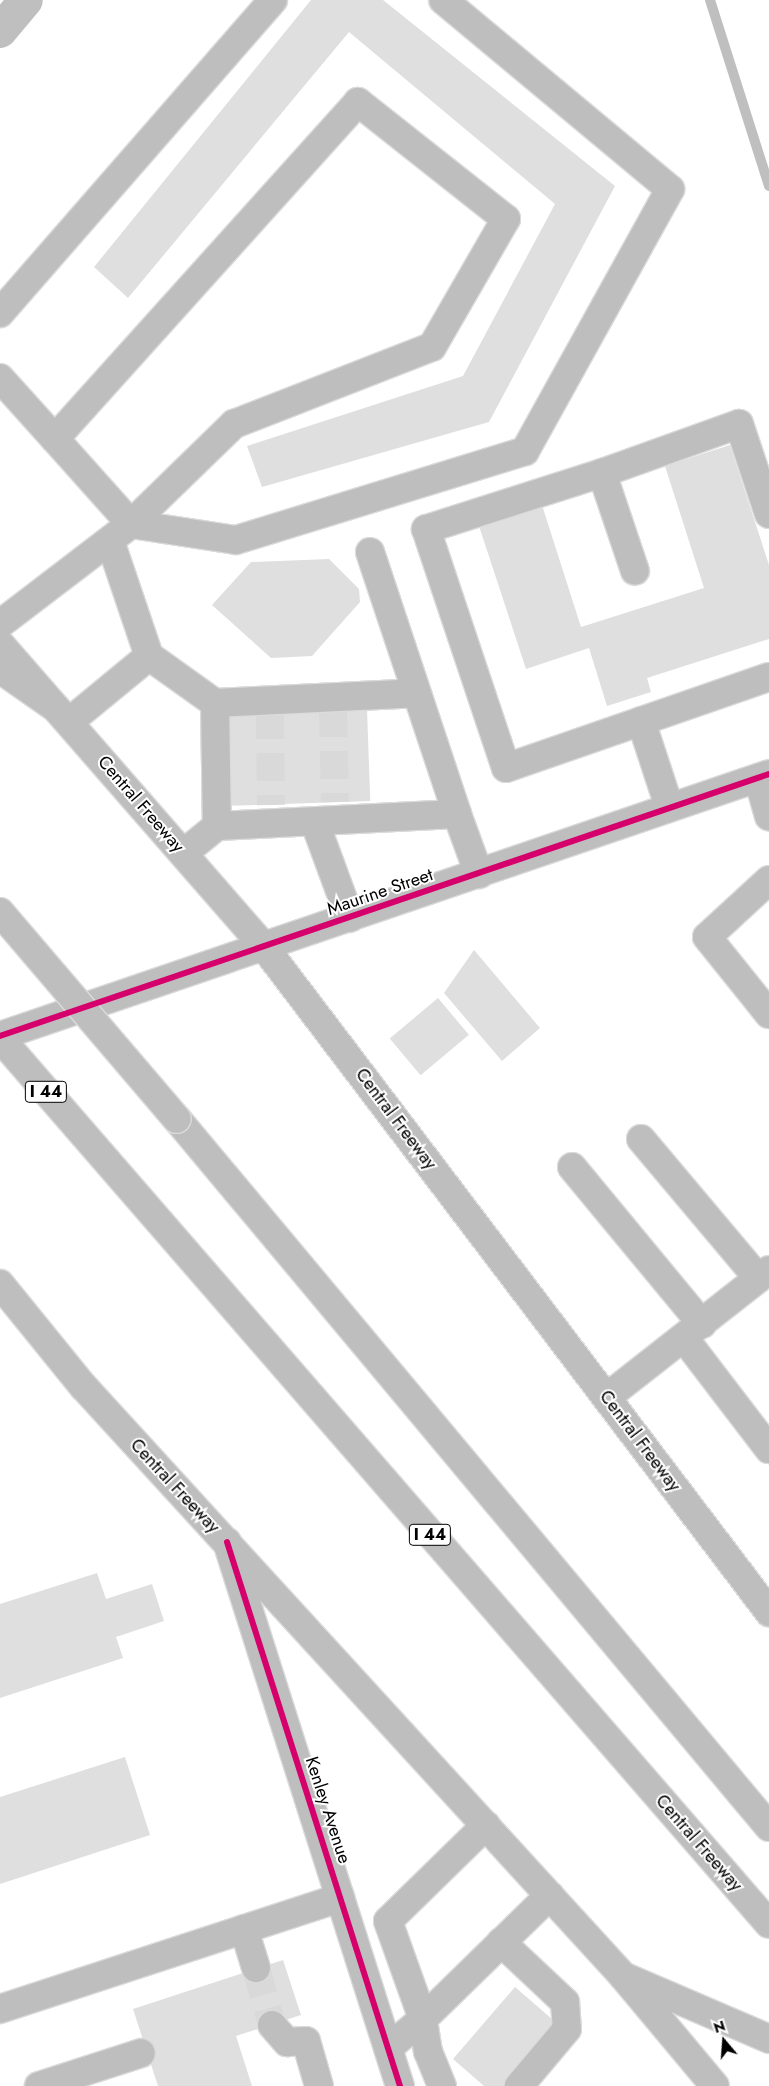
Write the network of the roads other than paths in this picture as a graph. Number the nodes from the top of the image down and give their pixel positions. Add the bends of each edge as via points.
1 (273, 0) edge
2 (443, 0) edge
3 (0, 313) edge
4 (0, 378) edge
5 (55, 439) junction
6 (602, 473) junction
7 (769, 514) edge
8 (131, 524) junction
9 (110, 541) junction
10 (370, 552) dead end
11 (635, 571) dead end
12 (0, 624) edge
13 (0, 644) edge
14 (149, 656) junction
15 (0, 669) edge
16 (769, 677) edge
17 (416, 693) junction
18 (215, 703) junction
19 (62, 715) junction
20 (641, 721) junction
21 (763, 776) edge
22 (669, 806) junction
23 (456, 814) junction
24 (329, 816) junction
25 (769, 816) edge
26 (218, 826) junction
27 (184, 853) junction
28 (479, 874) junction
29 (769, 880) edge
30 (0, 912) edge
31 (350, 918) junction
32 (265, 948) junction
33 (769, 1014) edge
34 (0, 1037) edge
35 (641, 1139) dead end
36 (572, 1168) dead end
37 (763, 1274) edge
38 (0, 1284) edge
39 (693, 1331) junction
40 (607, 1398) junction
41 (769, 1449) edge
42 (227, 1542) junction
43 (769, 1612) edge
44 (486, 1825) junction
45 (769, 1827) edge
46 (550, 1896) junction
47 (340, 1898) junction
48 (769, 1924) edge
49 (244, 1929) junction
50 (501, 1942) junction
51 (256, 1968) tunnel mouth
52 (623, 1976) junction
53 (0, 2010) edge
54 (423, 2019) junction
55 (272, 2024) tunnel mouth
56 (769, 2039) edge
57 (388, 2048) junction
58 (141, 2053) dead end
59 (39, 2086) edge
60 (319, 2086) edge
61 (400, 2086) edge
62 (442, 2086) edge
63 (520, 2086) edge
64 (715, 2086) edge

1 - 3 main road
2 - 8 main road via 670,189 525,451 236,540
4 - 5 main road
5 - 8 main road
5 - 8 main road via 358,102 506,219 432,347 234,424
6 - 7 main road via 739,424
6 - 11 main road
6 - 20 main road via 426,529 506,768
8 - 9 main road
9 - 12 main road
9 - 14 main road
10 - 17 main road
13 - 19 main road, Central Freeway
14 - 18 main road
14 - 19 main road
15 - 19 main road
16 - 20 main road
17 - 18 main road via 333,703 270,706
17 - 23 main road
18 - 26 main road
19 - 27 main road, Central Freeway
20 - 22 main road
21 - 22 main road, Maurine Street
21 - 25 main road
22 - 28 main road, Maurine Street
23 - 24 main road
23 - 28 main road
24 - 26 main road via 271,815
24 - 31 main road
26 - 27 main road
27 - 32 main road, Central Freeway
28 - 31 main road, Maurine Street
29 - 33 main road via 707,937
30 - 45 main road, bridge
31 - 32 main road, Maurine Street
32 - 34 main road, Maurine Street
32 - 40 main road, Central Freeway
34 - 48 main road, Central Freeway / I 44
35 - 37 main road
36 - 39 main road
37 - 39 main road
38 - 42 main road, Central Freeway via 83,1386
39 - 40 main road
39 - 41 main road
40 - 43 main road, Central Freeway
42 - 44 main road, Central Freeway
42 - 47 main road, Kenley Avenue
44 - 46 main road, Central Freeway
44 - 54 main road via 388,1921
46 - 50 main road
46 - 52 main road, Central Freeway
47 - 49 main road
47 - 57 main road, Kenley Avenue
49 - 51 main road
49 - 53 main road
50 - 54 main road
50 - 63 main road via 565,2002 567,2029
52 - 56 main road
52 - 64 main road, Central Freeway
54 - 57 main road
54 - 62 main road via 428,2052
55 - 60 main road via 288,2042 306,2041
57 - 61 main road, Kenley Avenue
58 - 59 main road

